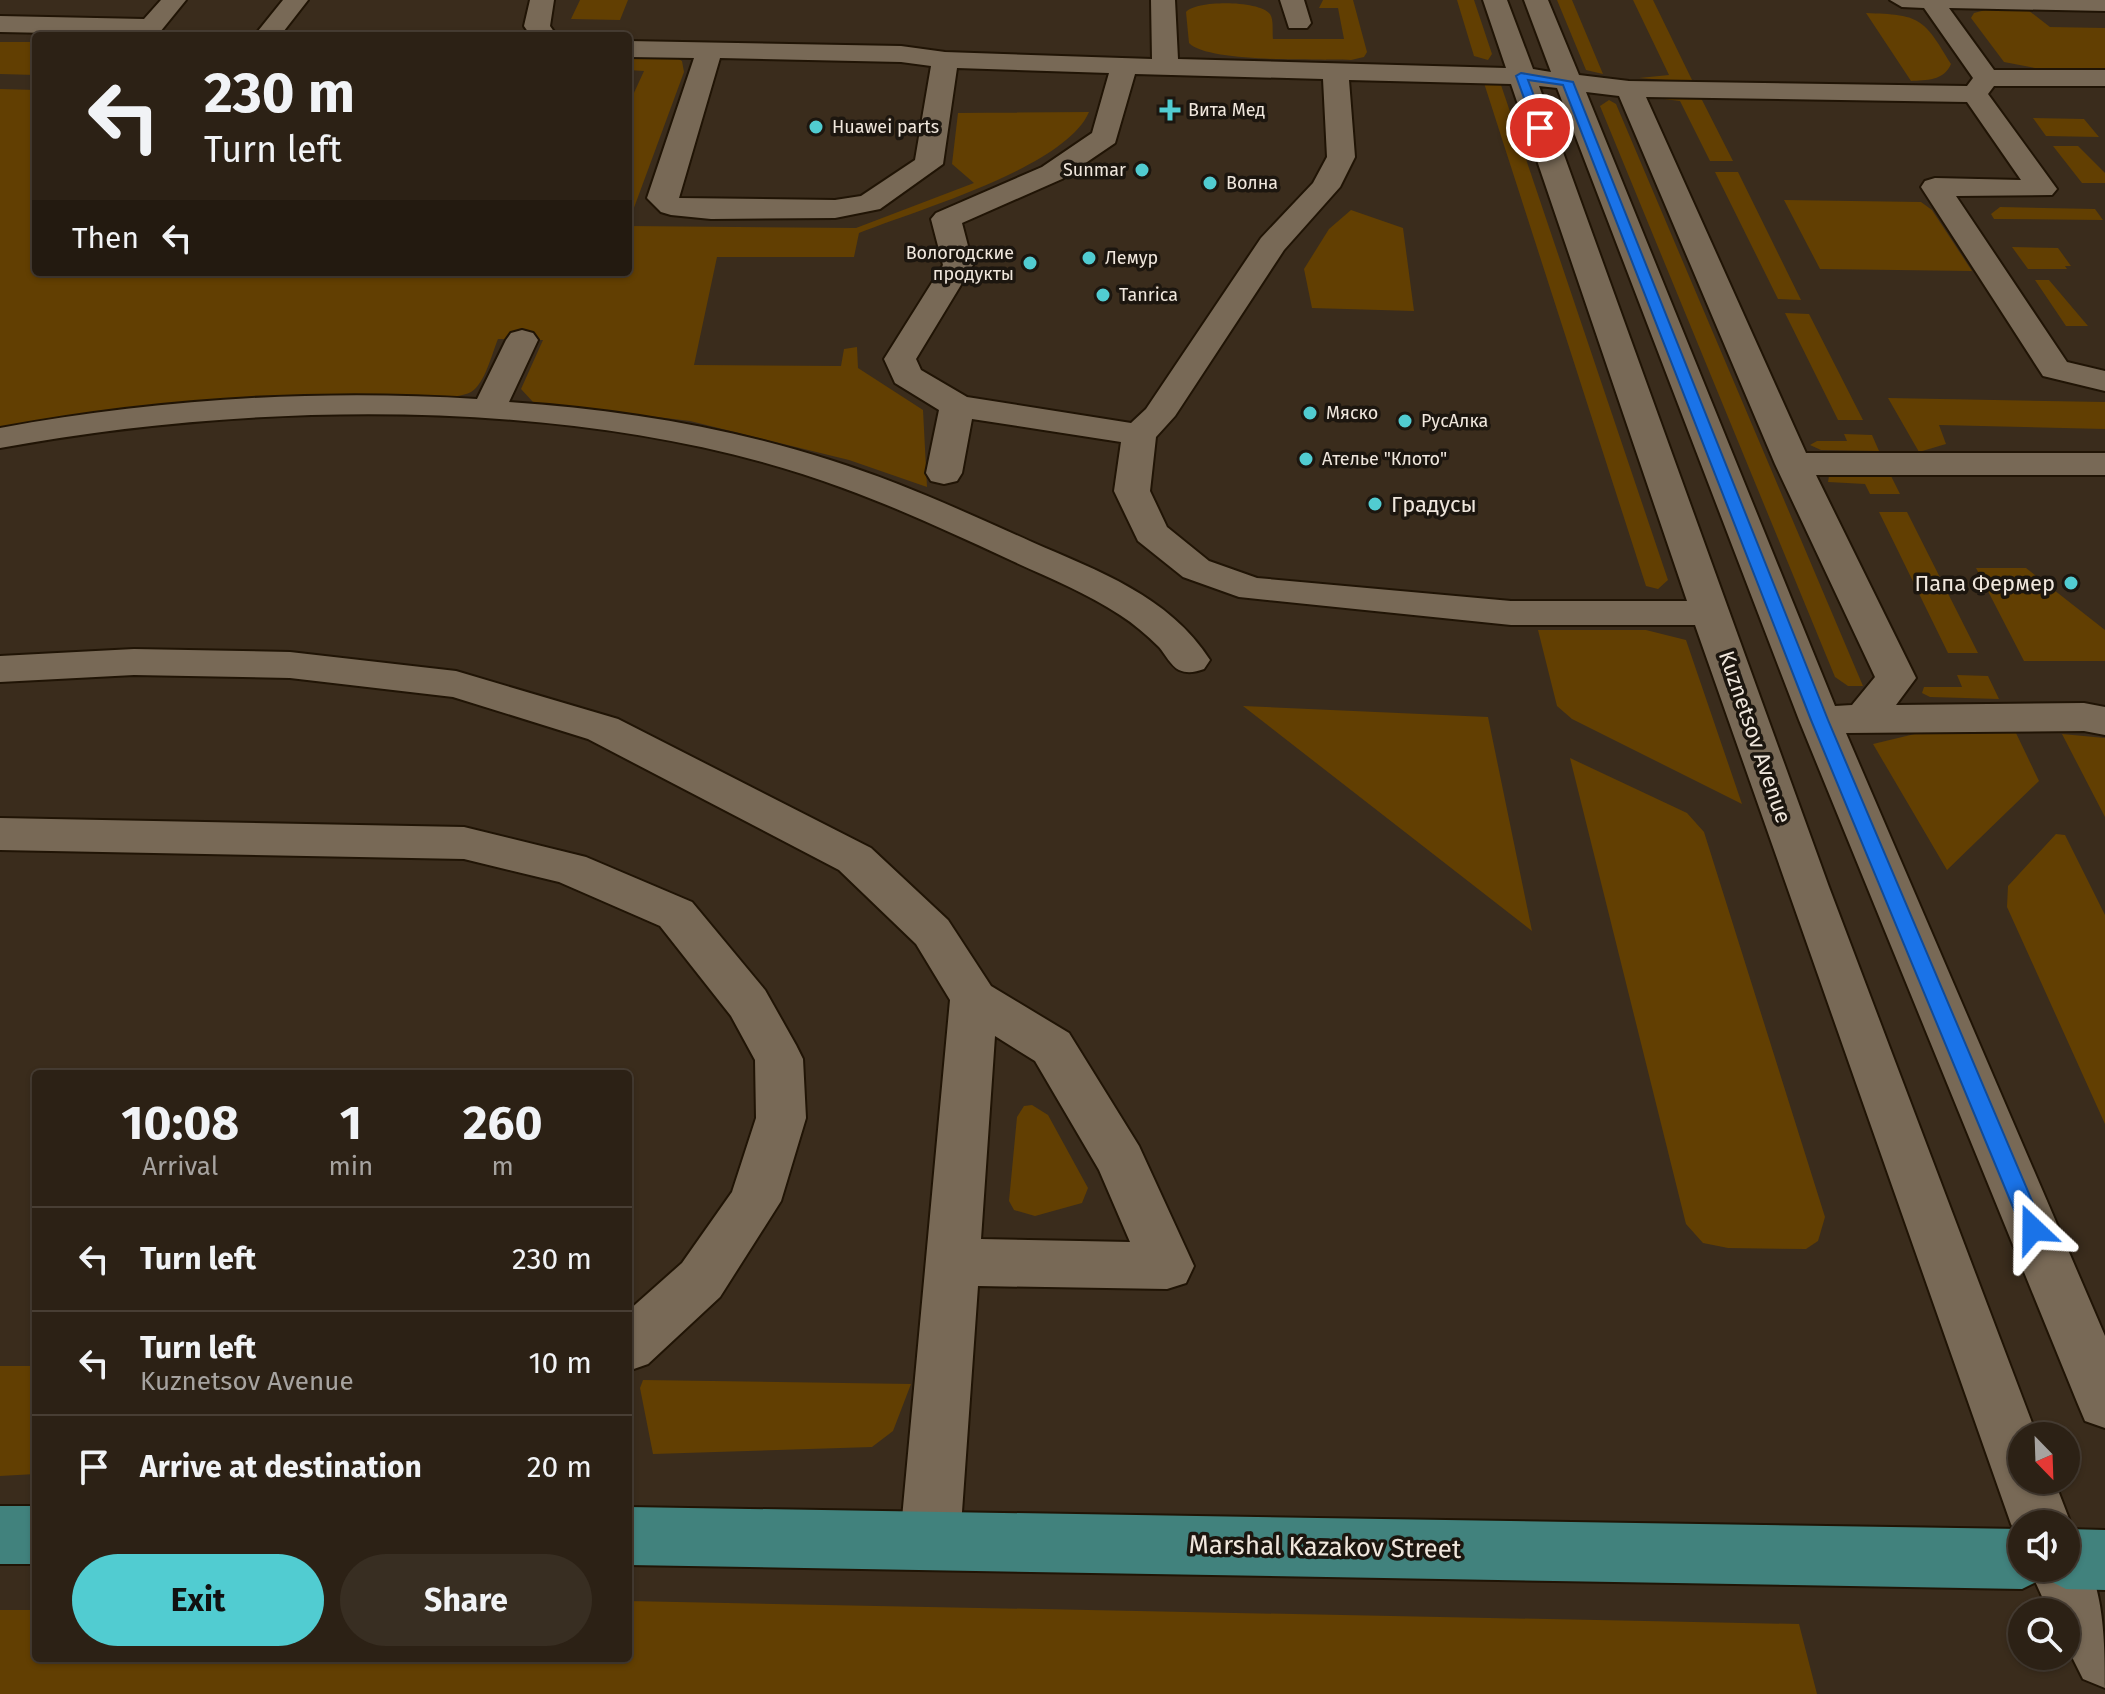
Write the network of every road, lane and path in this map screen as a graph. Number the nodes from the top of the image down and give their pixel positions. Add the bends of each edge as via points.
1 (174, 0) edge
2 (296, 0) edge
3 (542, 0) edge
4 (1163, 0) edge
5 (1495, 0) edge
6 (1536, 0) edge
7 (1902, 0) edge
8 (1933, 3) junction
9 (2105, 4) edge
10 (0, 24) edge
11 (270, 32) edge
12 (541, 32) edge
13 (632, 49) edge
14 (710, 50) junction
15 (945, 60) junction
16 (1124, 66) junction
17 (1165, 67) junction
18 (1338, 72) junction
19 (1521, 76) junction
20 (2105, 78) edge
21 (1567, 82) junction
22 (1980, 86) junction
23 (1629, 89) junction
24 (522, 340) dead end
25 (2105, 381) edge
26 (957, 406) junction
27 (489, 409) junction
28 (1139, 435) junction
29 (0, 438) edge
30 (1793, 464) junction
31 (2105, 464) edge
32 (944, 473) dead end
33 (1712, 613) junction
34 (1190, 660) dead end
35 (0, 669) edge
36 (1841, 720) junction
37 (2105, 721) edge
38 (0, 834) edge
39 (974, 999) junction
40 (953, 1262) junction
41 (632, 1342) edge
42 (2105, 1402) edge
43 (2008, 1434) edge
44 (0, 1535) edge
45 (32, 1535) edge
46 (632, 1536) edge
47 (930, 1540) junction
48 (2008, 1559) edge
49 (2080, 1559) edge
50 (2105, 1560) edge
51 (2066, 1582) edge
52 (2105, 1657) edge

1 - 10 street via 151,27
2 - 11 street
3 - 12 street via 537,26
4 - 17 street
5 - 19 street, Kuznetsov Avenue
6 - 21 street
7 - 8 street
8 - 9 street
8 - 22 street
13 - 14 street
14 - 15 street via 901,54
14 - 15 street via 662,198 671,206 835,209 870,203 929,164
15 - 16 street
16 - 17 street
16 - 26 street via 1105,137 1052,173 946,219 958,265 900,359 907,376
17 - 18 street via 1219,80
18 - 19 street
18 - 28 street via 1334,86 1341,157 1326,187 1272,244 1158,416
19 - 21 street
19 - 33 street, Kuznetsov Avenue
20 - 22 street
21 - 23 street
21 - 36 street
22 - 23 street
22 - 25 street via 2042,189 1935,187 2055,369
23 - 30 street
24 - 27 street
26 - 28 street
26 - 32 street
27 - 29 street via 302,406 207,412
27 - 34 street via 658,430 751,448 904,497 1141,611 1175,637
28 - 33 street via 1132,491 1151,533 1196,569 1252,589 1511,613 1619,600
30 - 31 street
30 - 36 street via 1896,678
33 - 43 street, Kuznetsov Avenue
35 - 39 street via 134,662 290,665 456,684 603,729 855,859 932,932
36 - 37 street
36 - 42 street
38 - 41 street via 464,843 570,868 676,914 748,1003 779,1059 781,1118 755,1201 701,1280
39 - 40 street
39 - 40 street via 1052,1047 1121,1161 1167,1266
40 - 47 street
44 - 45 main road
46 - 47 main road, Marshal Kazakov Street
47 - 48 main road, Marshal Kazakov Street
49 - 50 main road
51 - 52 street

